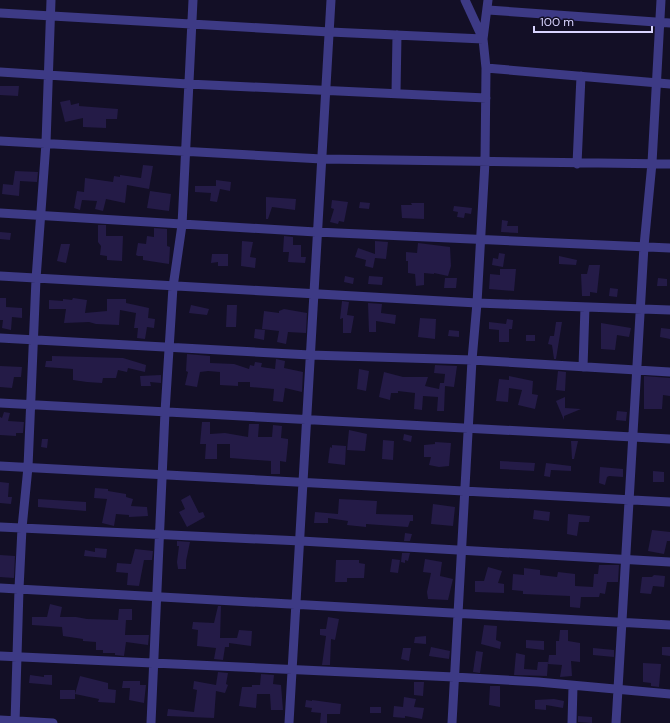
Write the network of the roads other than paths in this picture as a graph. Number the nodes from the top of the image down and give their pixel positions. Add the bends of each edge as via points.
1 (51, 0) edge
2 (192, 0) edge
3 (331, 0) edge
4 (465, 0) edge
5 (488, 0) edge
6 (661, 0) edge
7 (488, 10) junction
8 (0, 13) edge
9 (50, 15) junction
10 (660, 22) junction
11 (670, 23) edge
12 (192, 24) junction
13 (330, 32) junction
14 (397, 35) junction
15 (483, 39) junction
16 (486, 68) junction
17 (0, 72) edge
18 (49, 73) junction
19 (581, 76) junction
20 (657, 83) junction
21 (188, 84) junction
22 (670, 84) edge
23 (326, 91) junction
24 (396, 93) junction
25 (486, 98) junction
26 (0, 141) edge
27 (46, 143) junction
28 (184, 152) junction
29 (322, 159) junction
30 (485, 162) junction
31 (652, 163) junction
32 (577, 164) junction
33 (670, 164) edge
34 (0, 213) edge
35 (41, 215) junction
36 (182, 225) junction
37 (316, 232) junction
38 (481, 239) junction
39 (644, 246) junction
40 (670, 248) edge
41 (0, 276) edge
42 (36, 279) junction
43 (173, 287) junction
44 (314, 294) junction
45 (478, 303) junction
46 (585, 307) junction
47 (640, 308) junction
48 (670, 310) edge
49 (0, 338) edge
50 (34, 340) junction
51 (170, 346) junction
52 (310, 354) junction
53 (472, 360) junction
54 (583, 367) junction
55 (637, 370) junction
56 (670, 372) edge
57 (0, 403) edge
58 (32, 405) junction
59 (165, 412) junction
60 (308, 420) junction
61 (468, 427) junction
62 (633, 438) junction
63 (670, 439) edge
64 (0, 466) edge
65 (28, 467) junction
66 (162, 475) junction
67 (304, 482) junction
68 (465, 491) junction
69 (629, 499) junction
70 (670, 502) edge
71 (0, 527) edge
72 (22, 528) junction
73 (160, 535) junction
74 (301, 541) junction
75 (461, 550) junction
76 (625, 559) junction
77 (670, 562) edge
78 (0, 588) edge
79 (19, 589) junction
80 (157, 596) junction
81 (298, 603) junction
82 (458, 612) junction
83 (622, 622) junction
84 (670, 624) edge
85 (0, 656) edge
86 (17, 657) junction
87 (154, 664) junction
88 (293, 670) junction
89 (454, 677) junction
90 (573, 686) junction
91 (618, 690) junction
92 (670, 694) edge
93 (0, 720) edge
94 (15, 722) edge
95 (53, 723) edge
96 (151, 723) edge
97 (289, 723) edge
98 (452, 723) edge
99 (572, 723) edge
100 (616, 723) edge

1 - 9 street
2 - 12 street
3 - 13 street
4 - 15 street
5 - 7 street
6 - 10 street
7 - 10 street
7 - 15 street
8 - 9 street
9 - 12 street
9 - 18 street
10 - 11 street
10 - 20 street
12 - 13 street
12 - 21 street
13 - 14 street
13 - 23 street
14 - 15 street
14 - 24 street
15 - 16 street
16 - 19 street
16 - 25 street
17 - 18 street
18 - 21 street
18 - 27 street
19 - 20 street
19 - 32 street
20 - 22 street
20 - 31 street
21 - 23 street
21 - 28 street
23 - 24 street
23 - 29 street
24 - 25 street
25 - 30 street
26 - 27 street
27 - 28 street
27 - 35 street
28 - 29 street
28 - 36 street
29 - 30 street
29 - 37 street
30 - 32 street
30 - 38 street
31 - 32 street
31 - 33 street
31 - 39 street
34 - 35 street
35 - 36 street
35 - 42 street
36 - 37 street
36 - 43 street
37 - 38 street
37 - 44 street
38 - 39 street
38 - 45 street
39 - 40 street
39 - 47 street
41 - 42 street
42 - 43 street
42 - 50 street
43 - 44 street
43 - 51 street
44 - 45 street
44 - 52 street
45 - 46 street
45 - 53 street
46 - 47 street
46 - 54 street
47 - 48 street
47 - 55 street
49 - 50 street
50 - 51 street
50 - 58 street
51 - 52 street
51 - 59 street
52 - 53 street
52 - 60 street
53 - 54 street
53 - 61 street
54 - 55 street
55 - 56 street
55 - 62 street
57 - 58 street
58 - 59 street
58 - 65 street
59 - 60 street
59 - 66 street
60 - 61 street
60 - 67 street
61 - 62 street
61 - 68 street
62 - 63 street
62 - 69 street
64 - 65 street
65 - 66 street
65 - 72 street
66 - 67 street
66 - 73 street
67 - 68 street
67 - 74 street
68 - 69 street
68 - 75 street
69 - 70 street
69 - 76 street
71 - 72 street
72 - 73 street
72 - 79 street
73 - 74 street
73 - 80 street
74 - 75 street
74 - 81 street
75 - 76 street
75 - 82 street
76 - 77 street
76 - 83 street
78 - 79 street
79 - 80 street
79 - 86 street
80 - 81 street
80 - 87 street
81 - 82 street
81 - 88 street
82 - 83 street
82 - 89 street
83 - 84 street
83 - 91 street
85 - 86 street
86 - 87 street
86 - 94 street
87 - 88 street
87 - 96 street
88 - 89 street
88 - 97 street
89 - 90 street
89 - 98 street
90 - 91 street
90 - 99 street
91 - 92 street
91 - 100 street
93 - 94 street
94 - 95 street

